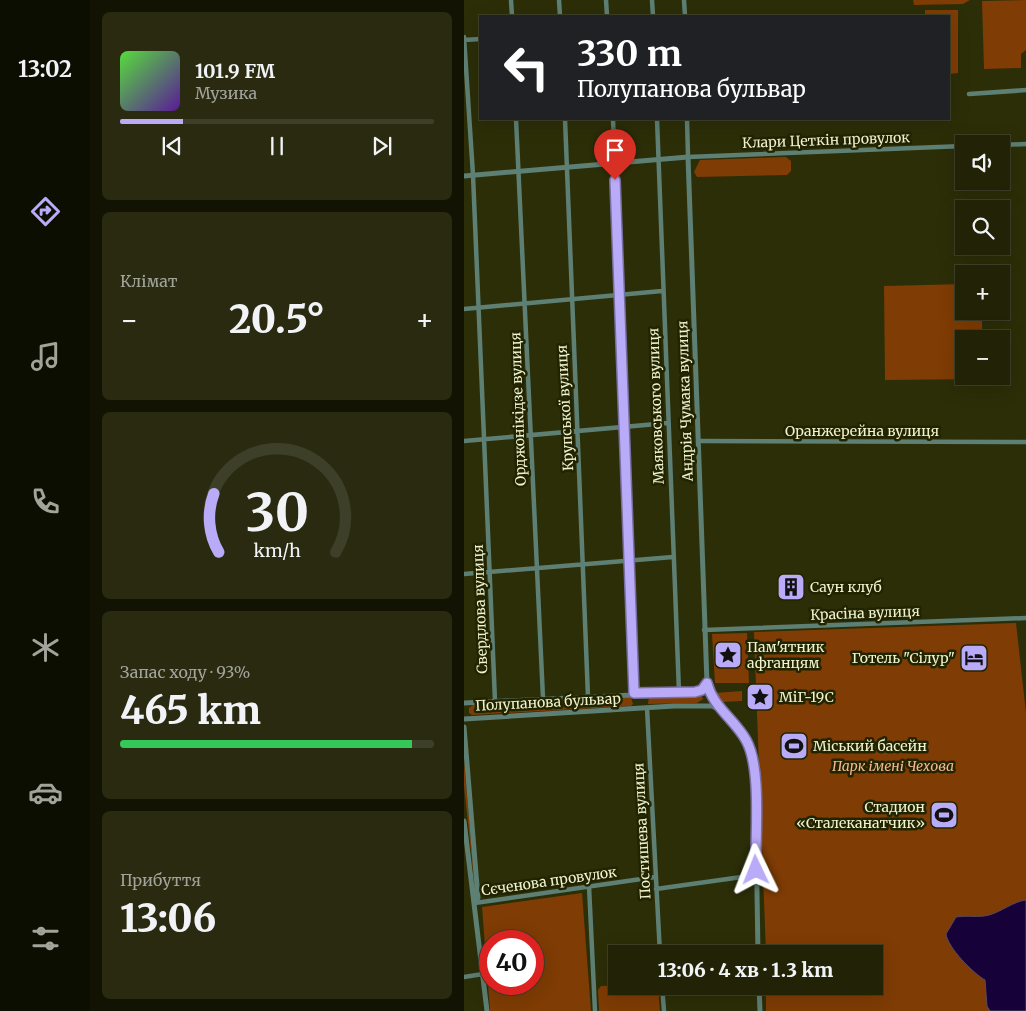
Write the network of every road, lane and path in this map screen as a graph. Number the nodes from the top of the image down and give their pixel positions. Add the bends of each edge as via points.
1 (511, 0) edge
2 (559, 0) edge
3 (606, 0) edge
4 (652, 0) edge
5 (684, 0) edge
6 (512, 15) edge
7 (560, 15) edge
8 (607, 15) edge
9 (653, 15) edge
10 (685, 15) edge
11 (479, 38) edge
12 (464, 39) edge
13 (1026, 90) edge
14 (969, 94) dead end
15 (516, 120) edge
16 (565, 120) edge
17 (612, 120) edge
18 (657, 120) edge
19 (687, 120) edge
20 (1026, 144) edge
21 (1010, 145) edge
22 (955, 146) edge
23 (688, 157) junction
24 (658, 158) junction
25 (614, 162) junction
26 (566, 166) junction
27 (519, 171) junction
28 (473, 175) junction
29 (464, 176) edge
30 (662, 291) junction
31 (619, 295) junction
32 (572, 298) junction
33 (525, 302) junction
34 (478, 307) junction
35 (464, 308) edge
36 (668, 423) junction
37 (624, 428) junction
38 (577, 432) junction
39 (531, 436) junction
40 (484, 439) junction
41 (464, 441) edge
42 (698, 442) junction
43 (1026, 442) edge
44 (673, 557) junction
45 (629, 562) junction
46 (582, 566) junction
47 (536, 570) junction
48 (489, 572) junction
49 (464, 574) edge
50 (1026, 618) edge
51 (704, 630) junction
52 (707, 683) junction
53 (679, 692) junction
54 (709, 692) junction
55 (634, 693) junction
56 (588, 697) junction
57 (543, 698) junction
58 (495, 701) junction
59 (464, 703) edge
60 (700, 705) junction
61 (647, 708) junction
62 (723, 711) junction
63 (464, 719) edge
64 (464, 727) edge
65 (464, 821) edge
66 (756, 875) junction
67 (656, 877) junction
68 (589, 886) junction
69 (656, 889) junction
70 (475, 903) junction
71 (479, 938) edge
72 (659, 945) edge
73 (758, 945) edge
74 (479, 975) edge
75 (464, 977) edge
76 (485, 995) edge
77 (663, 995) edge
78 (760, 995) edge
79 (487, 1011) edge
80 (595, 1011) edge
81 (664, 1011) edge
82 (760, 1011) edge

1 - 6 street
2 - 7 street
3 - 8 street
4 - 9 street
5 - 10 street
11 - 12 street
12 - 28 street, Свердлова вулиця
13 - 14 street
15 - 27 street, Орджонікідзе вулиця
16 - 26 street, Крупської вулиця
17 - 25 street
18 - 24 street, Маяковського вулиця
19 - 23 street, Андрія Чумака вулиця
20 - 21 street
22 - 23 street, Клари Цеткін провулок
23 - 24 street
23 - 42 street, Андрія Чумака вулиця
24 - 25 street
24 - 30 street, Маяковського вулиця
25 - 26 street
25 - 31 street
26 - 27 street
26 - 32 street, Крупської вулиця
27 - 28 street
27 - 33 street, Орджонікідзе вулиця
28 - 29 street
28 - 34 street, Свердлова вулиця
30 - 31 street
30 - 36 street, Маяковського вулиця
31 - 32 street
31 - 37 street
32 - 33 street
32 - 38 street, Крупської вулиця
33 - 34 street
33 - 39 street, Орджонікідзе вулиця
34 - 35 street
34 - 40 street, Свердлова вулиця
36 - 37 street
36 - 44 street, Маяковського вулиця
37 - 38 street
37 - 45 street
38 - 39 street
38 - 46 street, Крупської вулиця
39 - 40 street
39 - 47 street, Орджонікідзе вулиця
40 - 41 street
40 - 48 street, Свердлова вулиця
42 - 43 street, Оранжерейна вулиця
42 - 51 street, Андрія Чумака вулиця
44 - 45 street
44 - 53 street, Маяковського вулиця
45 - 46 street
45 - 55 street
46 - 47 street
46 - 56 street, Крупської вулиця
47 - 48 street
47 - 57 street, Орджонікідзе вулиця
48 - 49 street
48 - 58 street, Свердлова вулиця
50 - 51 street, Красіна вулиця
51 - 52 street, Андрія Чумака вулиця
52 - 53 street, Полупанова бульвар via 702,690
52 - 54 street, Андрія Чумака вулиця
53 - 55 street, Полупанова бульвар
54 - 60 street via 709,698
54 - 62 street
55 - 56 street, Полупанова бульвар
56 - 57 street, Полупанова бульвар
57 - 58 street, Полупанова бульвар
58 - 59 street, Полупанова бульвар
60 - 61 street, Полупанова бульвар
60 - 62 street, Полупанова бульвар
61 - 63 street, Полупанова бульвар
61 - 67 street, Постишева вулиця
62 - 66 street via 746,740 755,769
64 - 70 street via 478,898
65 - 70 street
66 - 69 street
66 - 73 street
67 - 68 street, Сєченова провулок
67 - 69 street, Постишева вулиця
68 - 70 street, Сєченова провулок
68 - 80 street
69 - 72 street, Постишева вулиця
70 - 71 street
74 - 75 street
76 - 79 street
77 - 81 street
78 - 82 street

